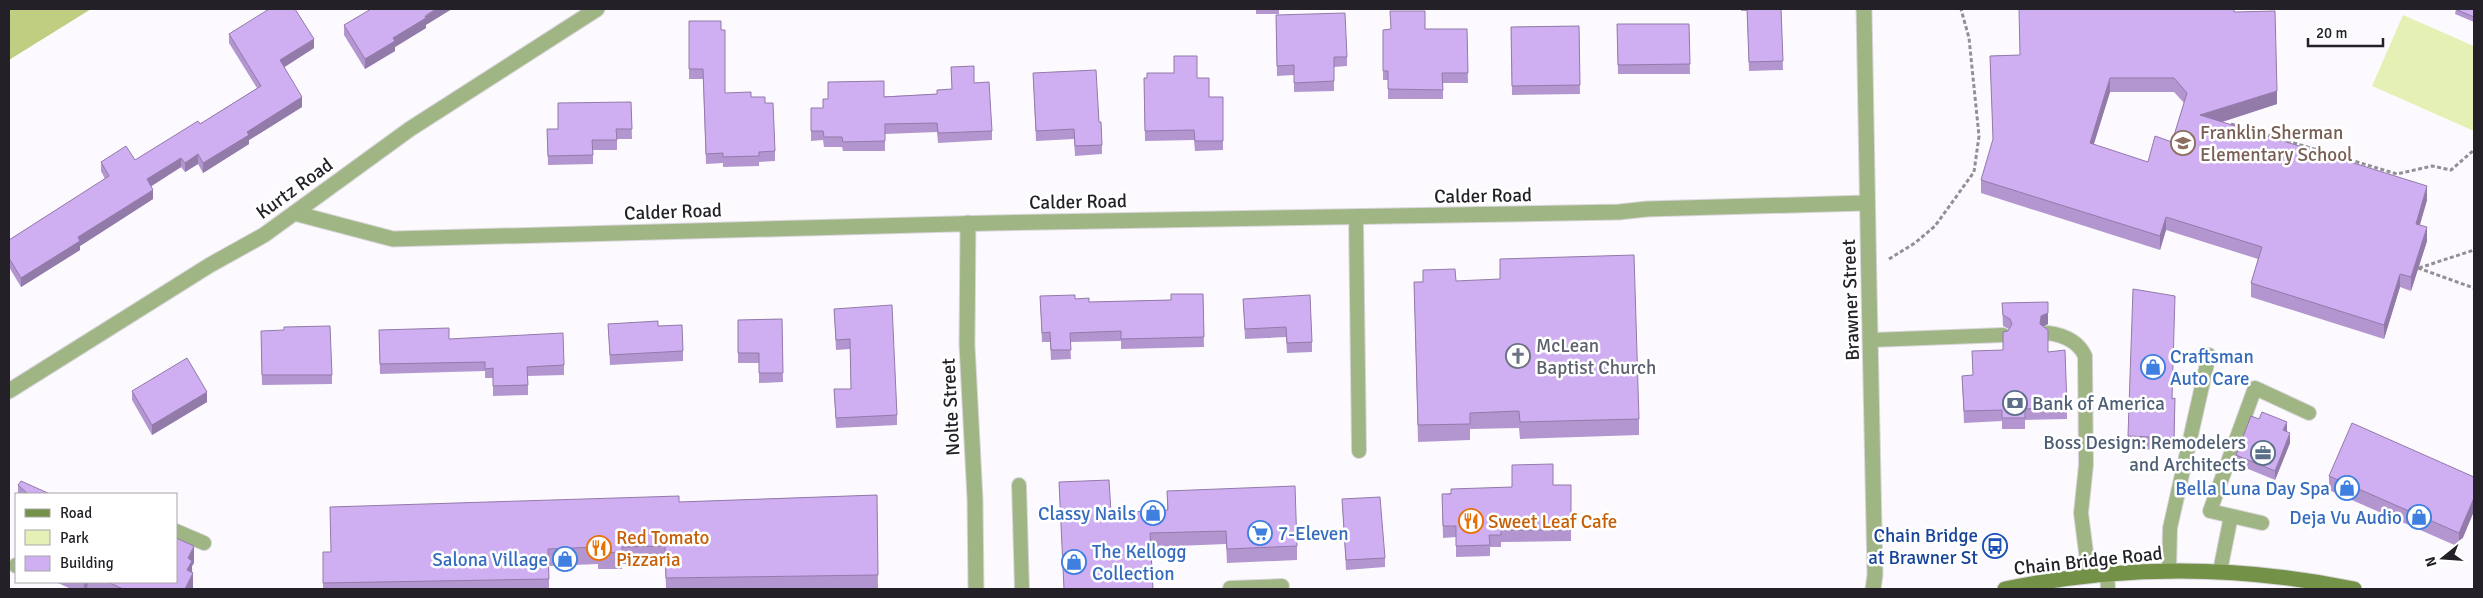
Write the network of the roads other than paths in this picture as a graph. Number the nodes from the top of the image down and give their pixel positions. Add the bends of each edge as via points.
1 (597, 9) edge
2 (1864, 9) edge
3 (1866, 204) junction
4 (294, 213) junction
5 (1356, 218) junction
6 (968, 223) junction
7 (2048, 333) edge
8 (2003, 335) edge
9 (1872, 340) junction
10 (2209, 355) dead end
11 (9, 391) edge
12 (2308, 413) dead end
13 (1359, 451) dead end
14 (1020, 485) dead end
15 (2230, 516) junction
16 (2262, 523) dead end
17 (178, 532) edge
18 (204, 543) dead end
19 (2169, 570) junction
20 (2220, 571) junction
21 (2107, 573) junction
22 (2088, 576) junction
23 (1282, 586) dead end
24 (1230, 588) edge
25 (1254, 588) edge
26 (976, 589) edge
27 (1022, 589) edge
28 (1873, 589) edge
29 (2005, 589) edge
30 (2108, 589) edge
31 (2354, 589) edge

1 - 4 street, Kurtz Road via 410,129
2 - 3 street, Brawner Street
3 - 5 street, Calder Road
3 - 9 street, Brawner Street
4 - 6 street, Calder Road via 393,239
4 - 11 street, Kurtz Road
5 - 6 street, Calder Road
5 - 13 lane
6 - 26 street, Nolte Street via 967,345
7 - 22 lane via 2074,342 2085,356 2086,465 2081,513
8 - 9 lane
9 - 28 street, Brawner Street
10 - 19 lane via 2170,528
12 - 15 lane via 2255,388 2210,511
14 - 27 lane
15 - 16 lane
15 - 20 lane
17 - 18 lane
19 - 20 main road, Chain Bridge Road
19 - 21 main road, Chain Bridge Road
20 - 31 main road, Chain Bridge Road
21 - 22 main road, Chain Bridge Road
21 - 30 lane
22 - 29 main road, Chain Bridge Road
23 - 25 lane
24 - 25 lane

